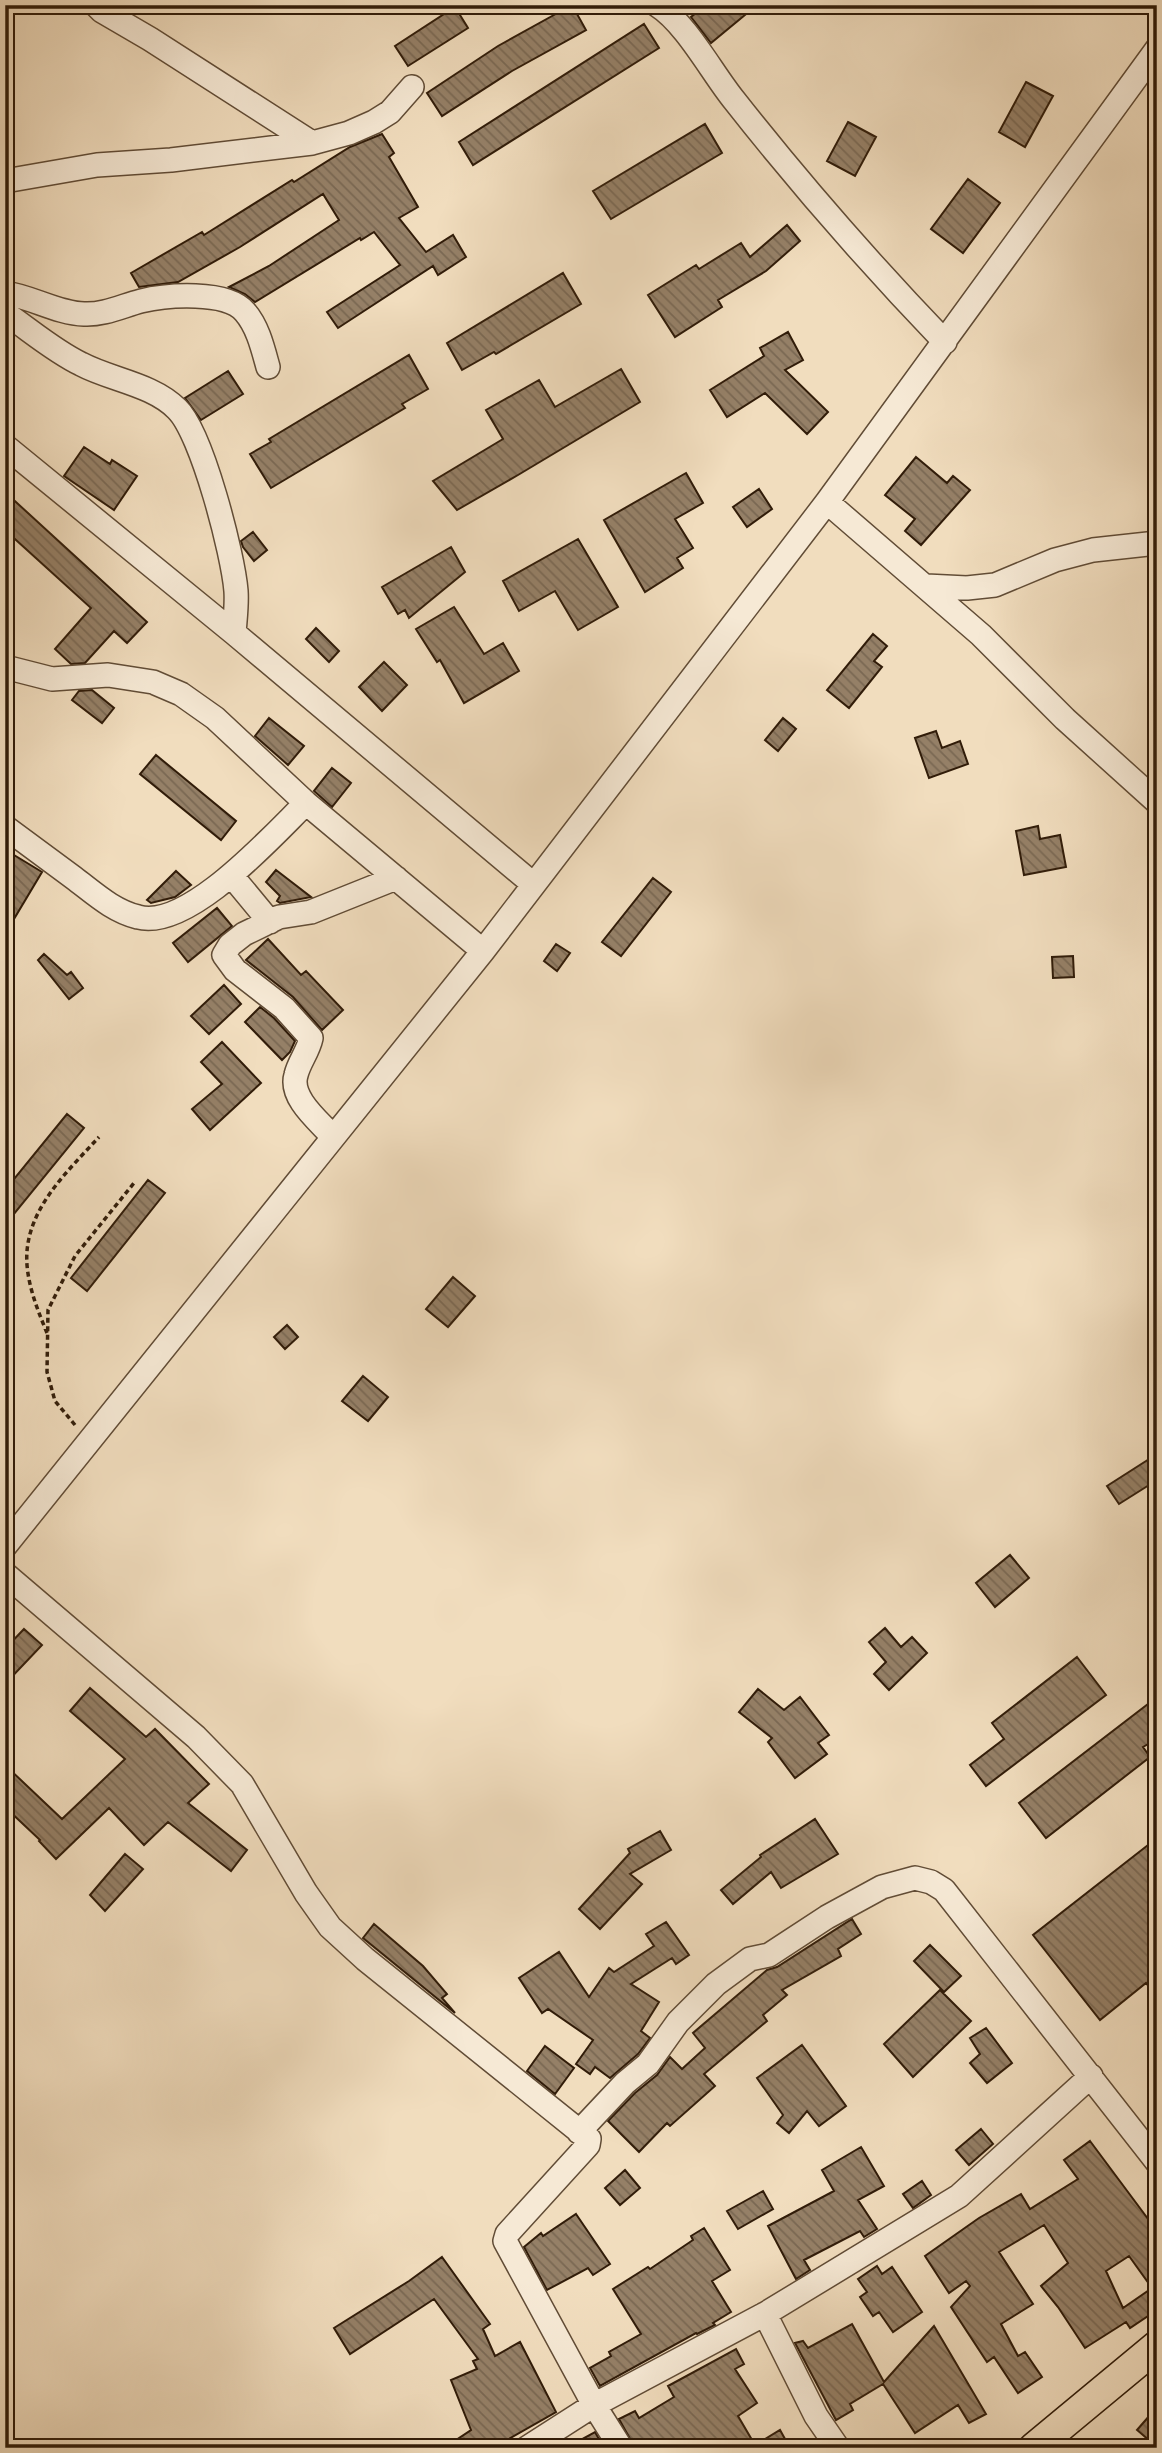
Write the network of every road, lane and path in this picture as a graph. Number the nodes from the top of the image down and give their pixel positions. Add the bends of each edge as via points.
1 (96, 5) edge
2 (657, 5) edge
3 (1157, 49) edge
4 (412, 87) dead end
5 (312, 143) junction
6 (5, 181) edge
7 (5, 293) edge
8 (5, 313) edge
9 (945, 342) junction
10 (268, 366) dead end
11 (5, 446) edge
12 (827, 502) junction
13 (1157, 543) edge
14 (926, 586) junction
15 (234, 633) junction
16 (5, 667) edge
17 (1157, 802) edge
18 (306, 803) junction
19 (5, 827) edge
20 (231, 875) junction
21 (396, 878) junction
22 (533, 884) junction
23 (270, 922) junction
24 (483, 951) junction
25 (99, 1137) dead end
26 (333, 1137) junction
27 (134, 1184) dead end
28 (47, 1335) junction
29 (90, 1438) junction
30 (5, 1546) edge
31 (5, 1574) edge
32 (1091, 2076) junction
33 (579, 2132) junction
34 (1157, 2162) edge
35 (765, 2314) junction
36 (1157, 2346) edge
37 (594, 2405) junction
38 (527, 2448) edge
39 (621, 2448) edge
40 (838, 2448) edge
41 (1034, 2448) edge

1 - 5 street
2 - 9 street via 693,43 824,209
3 - 9 street
4 - 5 street via 374,122
5 - 6 street via 97,165
7 - 10 street via 83,314 164,296 223,300 244,310
8 - 15 street via 80,364 176,408 189,424 232,564
9 - 12 street
11 - 15 street
12 - 14 street
12 - 22 street
13 - 14 street via 1055,560 995,585
14 - 17 street
15 - 22 street
16 - 18 street via 52,678 108,675 153,682 181,694 215,718
18 - 20 street
18 - 21 street
19 - 20 street via 115,909 141,919 194,904
20 - 23 street
21 - 23 street via 311,912
21 - 24 street
22 - 24 street
23 - 26 street via 244,934 225,956 311,1038 294,1080 300,1100
24 - 26 street
25 - 28 path via 53,1186 31,1226 27,1264
26 - 29 street
27 - 28 path via 75,1255 48,1310
28 - 29 path via 47,1372 55,1401
29 - 30 street
31 - 33 street via 196,1737 242,1784 330,1927
32 - 33 street via 944,1890 915,1878 882,1887 769,1955 750,1959 716,1984 678,2022 648,2064
32 - 34 street
32 - 35 street via 960,2196
33 - 37 street via 589,2139 588,2145 505,2241
35 - 37 street
35 - 40 street via 816,2416
36 - 41 main road
37 - 38 street
37 - 39 street

